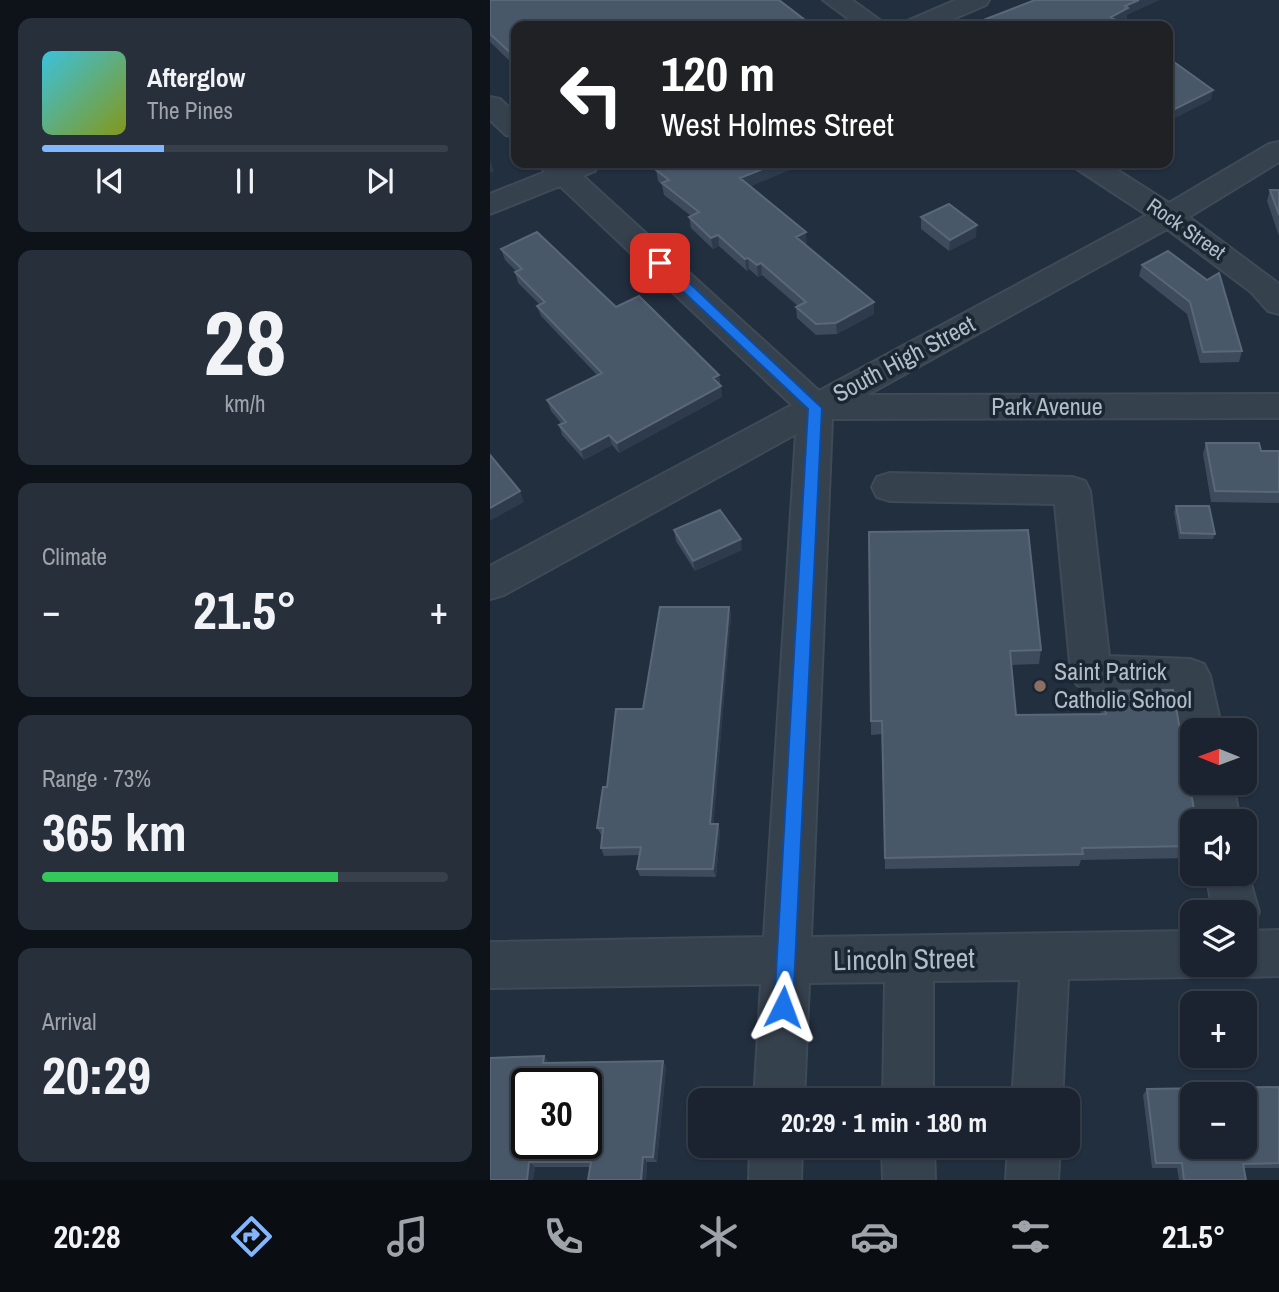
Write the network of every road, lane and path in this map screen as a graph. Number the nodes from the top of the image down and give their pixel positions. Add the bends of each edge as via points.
1 (835, 0) edge
2 (977, 0) edge
3 (867, 21) edge
4 (928, 21) edge
5 (490, 105) edge
6 (511, 124) edge
7 (1279, 150) edge
8 (564, 168) edge
9 (570, 168) edge
10 (1095, 168) edge
11 (490, 205) edge
12 (1169, 216) junction
13 (1279, 303) edge
14 (1279, 406) edge
15 (815, 408) junction
16 (890, 487) dead end
17 (490, 584) edge
18 (1199, 718) edge
19 (1279, 953) edge
20 (1180, 954) edge
21 (1257, 954) edge
22 (1045, 957) junction
23 (909, 958) junction
24 (786, 961) junction
25 (490, 965) edge
26 (780, 1088) edge
27 (908, 1088) edge
28 (1038, 1088) edge
29 (776, 1158) edge
30 (908, 1158) edge
31 (1033, 1158) edge
32 (775, 1180) edge
33 (909, 1180) edge
34 (1032, 1180) edge

1 - 3 street
2 - 4 street
5 - 6 street
7 - 12 street, South High Street
8 - 11 street
9 - 15 street
10 - 12 street, Rock Street
12 - 13 street, Rock Street via 1262,285
12 - 15 street, South High Street
14 - 15 street, Park Avenue
15 - 17 street, South High Street
15 - 24 street
16 - 18 street via 1072,491 1091,673 1190,676
19 - 21 street
20 - 22 street, Lincoln Street
22 - 23 street, Lincoln Street
22 - 28 street
23 - 24 street, Lincoln Street
23 - 27 street
24 - 25 street, Lincoln Street
24 - 26 street
29 - 32 street
30 - 33 street
31 - 34 street

